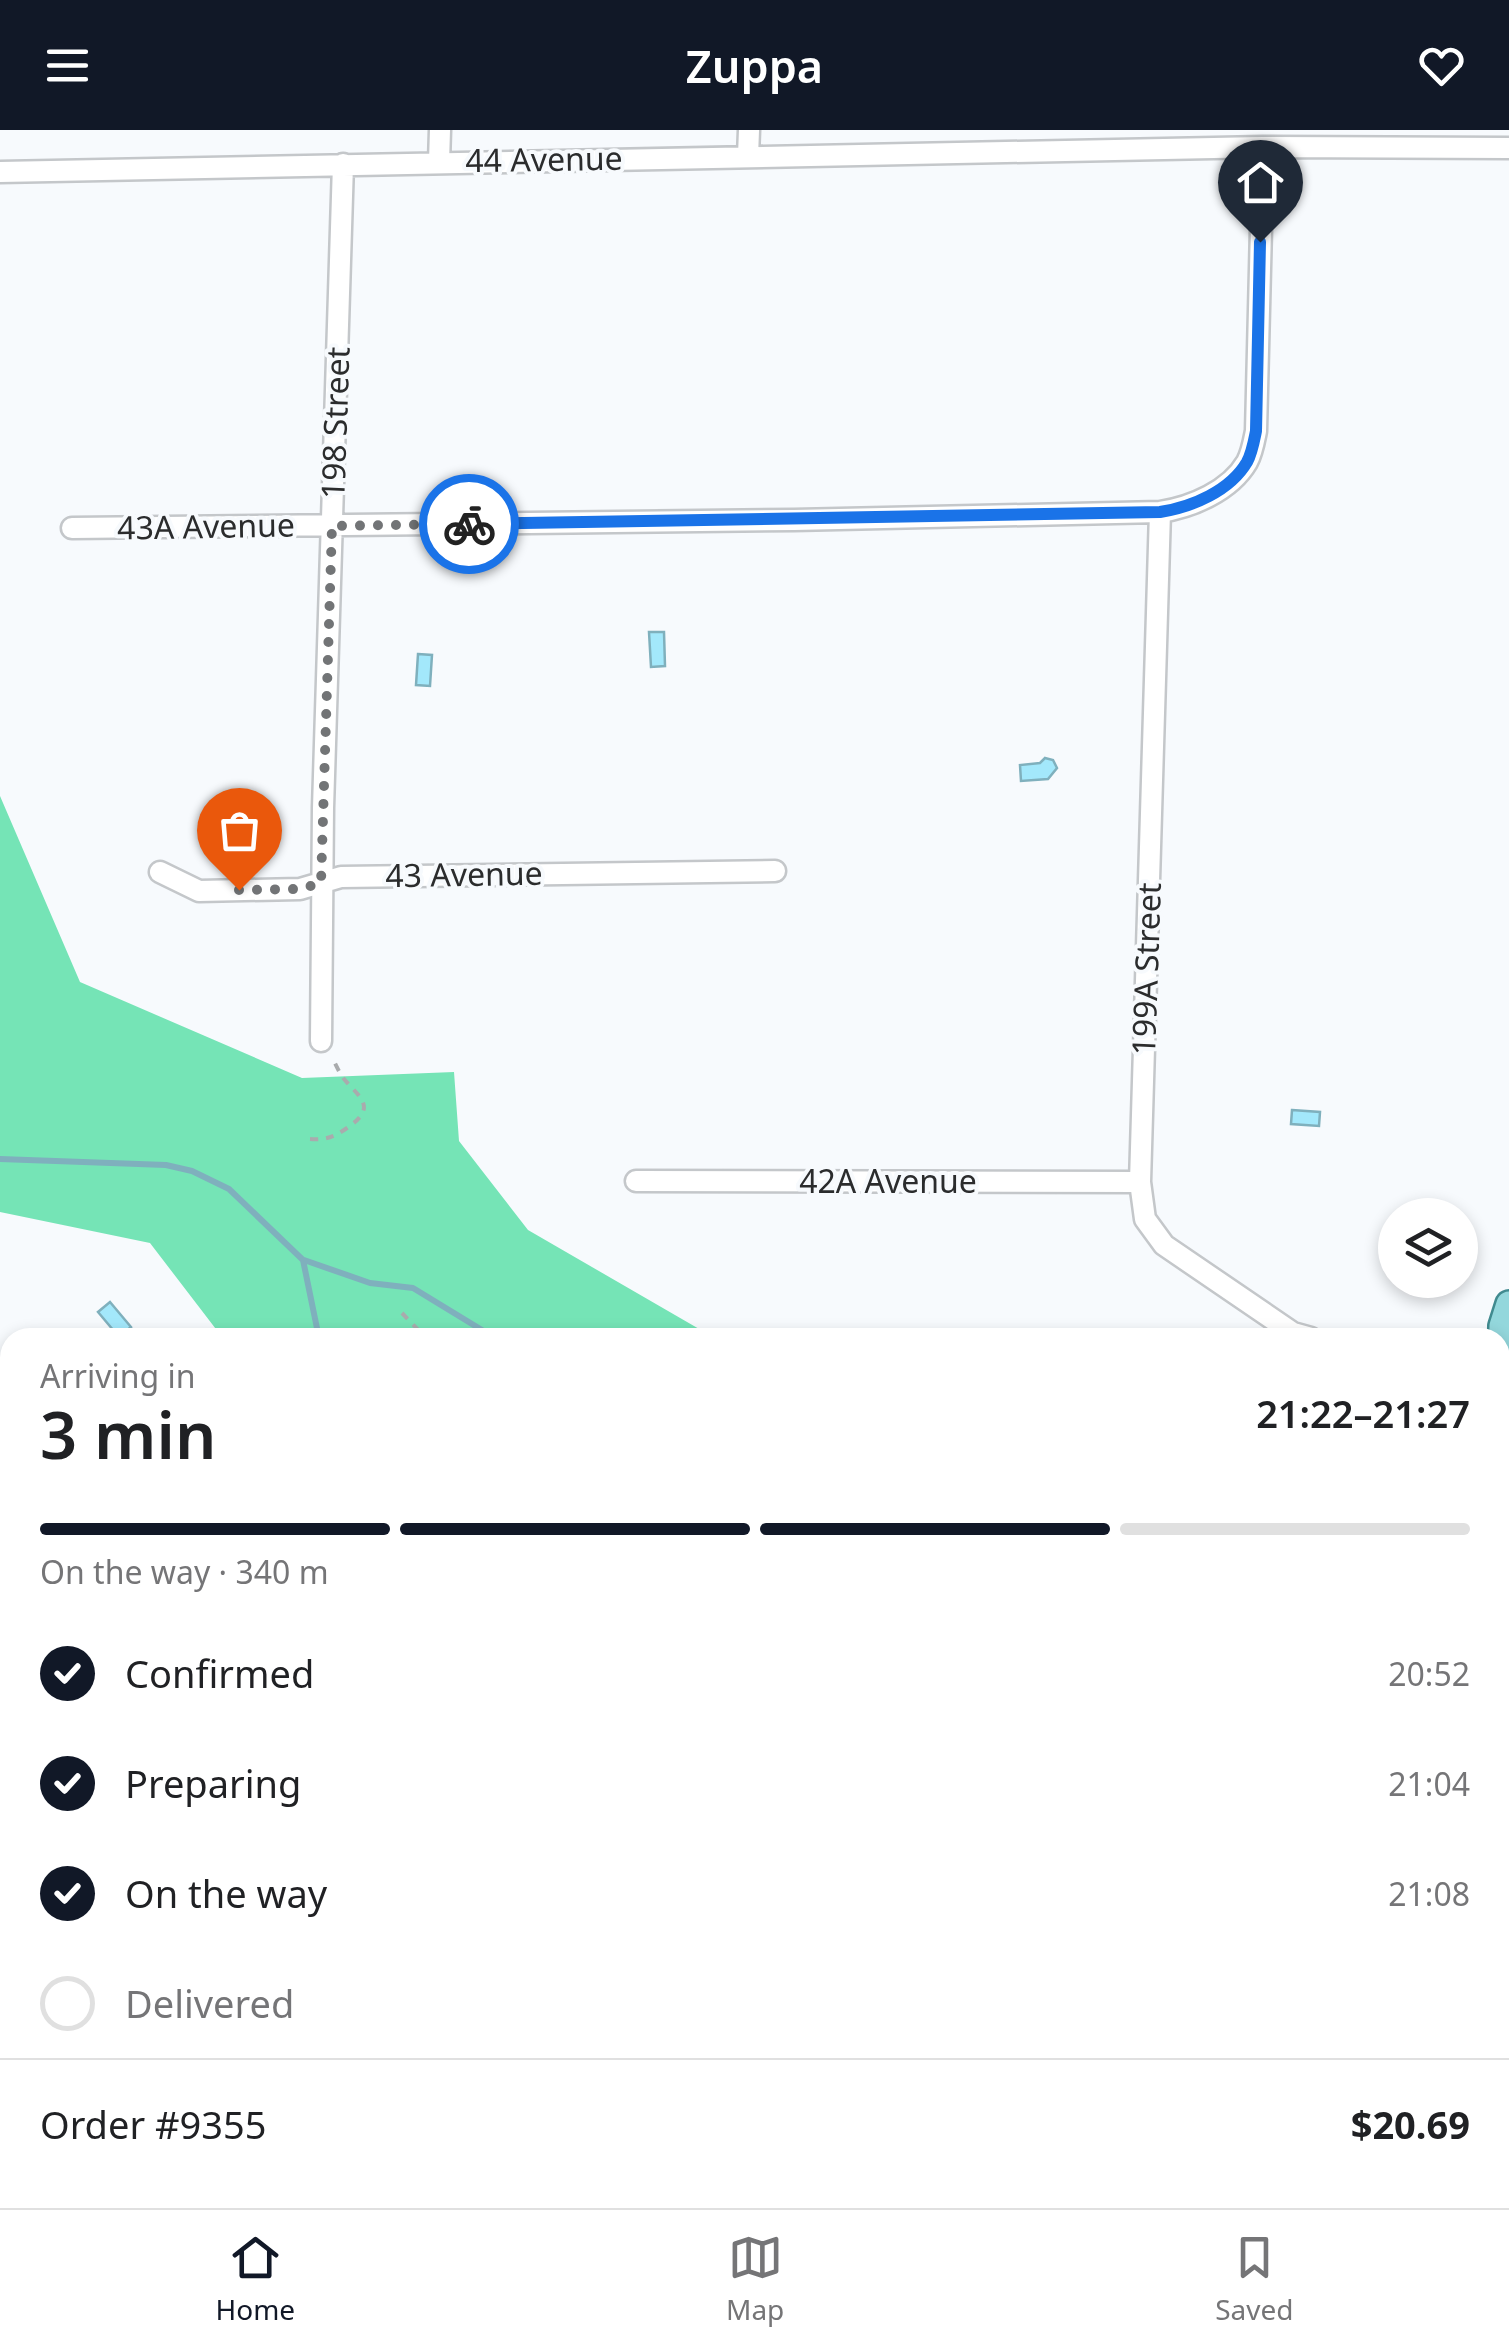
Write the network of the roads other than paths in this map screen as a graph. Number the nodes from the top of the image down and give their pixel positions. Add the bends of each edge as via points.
1 (440, 130) edge
2 (749, 130) edge
3 (1263, 147) junction
4 (1509, 148) edge
5 (748, 156) junction
6 (438, 162) junction
7 (344, 164) junction
8 (0, 172) edge
9 (1160, 512) junction
10 (332, 526) junction
11 (72, 528) dead end
12 (774, 871) dead end
13 (160, 872) dead end
14 (321, 883) junction
15 (322, 1041) road end
16 (636, 1181) dead end
17 (1140, 1182) junction
18 (1509, 1304) edge
19 (1286, 1328) edge
20 (1502, 1328) edge

1 - 6 street
2 - 5 street
3 - 4 street, 44 Avenue
3 - 5 street, 44 Avenue
3 - 9 street, 43A Avenue via 1256,431 1248,460 1231,481 1189,508
5 - 6 street, 44 Avenue
6 - 7 street, 44 Avenue
7 - 8 street, 44 Avenue
7 - 10 street, 198 Street
9 - 10 street, 43A Avenue
9 - 17 street, 199A Street
10 - 11 street, 43A Avenue
10 - 14 street, 198 Street
12 - 14 street, 43 Avenue via 341,877
13 - 14 street, 43 Avenue via 198,890
14 - 15 street, 198 Street
16 - 17 street, 42A Avenue
17 - 19 street, 199A Street via 1145,1219 1164,1245
18 - 20 main road

